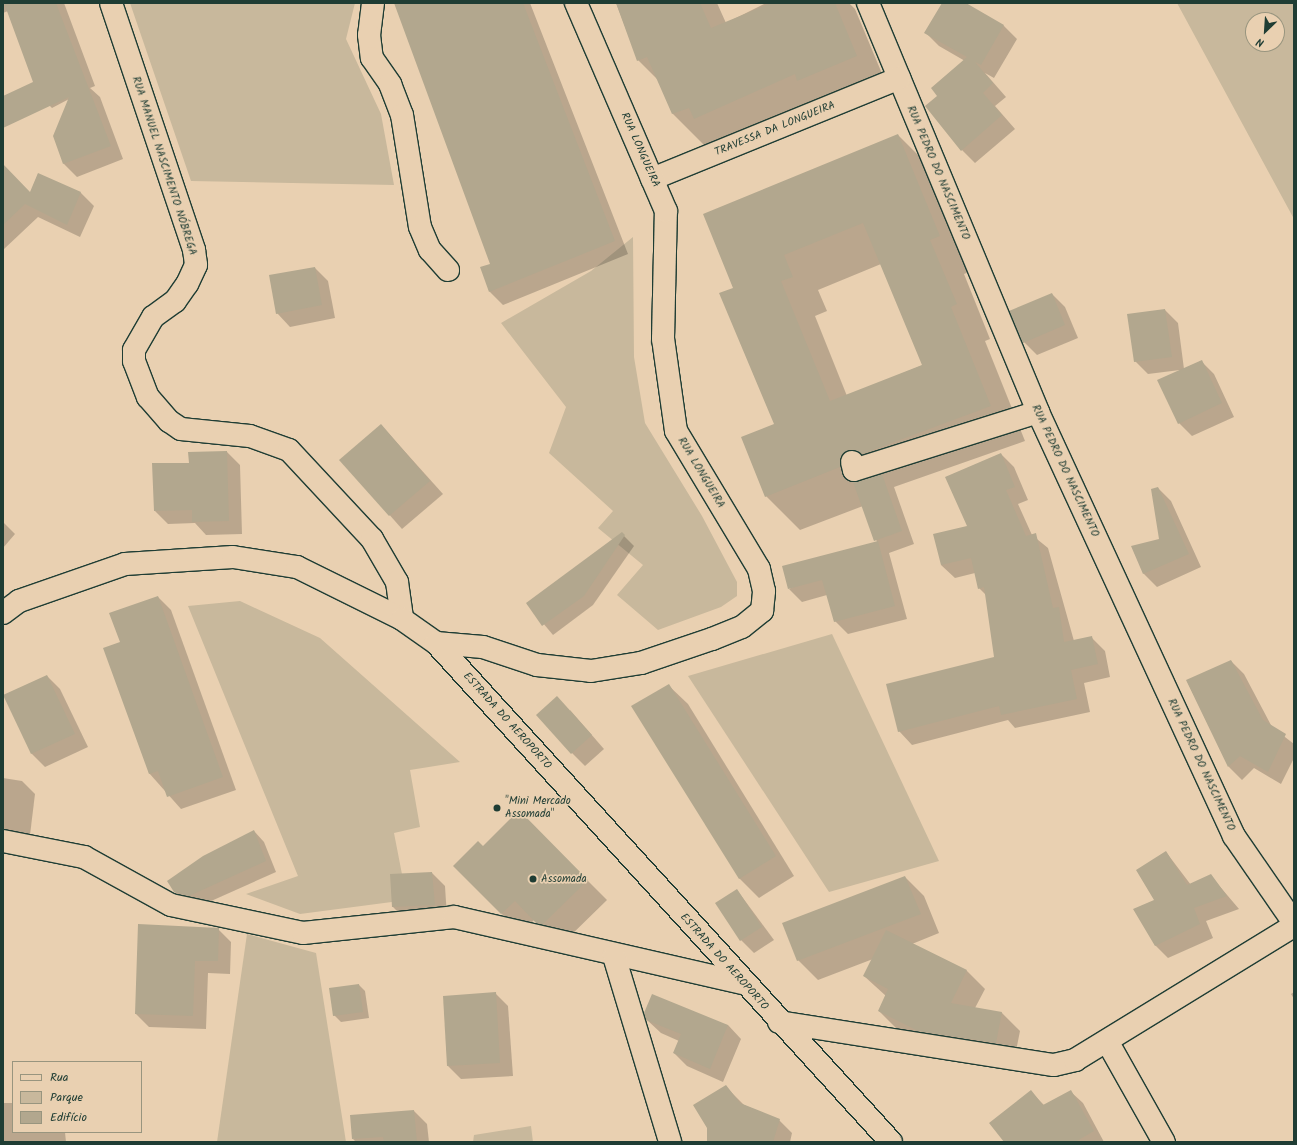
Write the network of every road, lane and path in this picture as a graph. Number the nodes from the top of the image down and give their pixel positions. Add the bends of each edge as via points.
1 (111, 3) edge
2 (373, 3) edge
3 (576, 3) edge
4 (868, 3) edge
5 (899, 78) junction
6 (652, 179) junction
7 (448, 270) dead end
8 (1038, 412) junction
9 (852, 462) dead end
10 (3, 613) edge
11 (402, 619) junction
12 (436, 643) junction
13 (3, 841) edge
14 (1294, 923) edge
15 (1294, 926) edge
16 (614, 956) junction
17 (743, 983) junction
18 (779, 1022) junction
19 (1107, 1041) junction
20 (670, 1142) edge
21 (891, 1142) edge
22 (1164, 1142) edge

1 - 11 street, RUA MANUEL NASCIMENTO NÓBREGA via 194,250 196,265 188,284 174,301 153,317 134,350 134,361 148,397 168,421 181,429 250,436 289,450 372,539 397,582
2 - 7 street via 369,35 372,58 390,84 402,115 420,227 430,250
3 - 6 street, RUA LONGUEIRA
4 - 5 street, RUA PEDRO DO NASCIMENTO
5 - 6 street, TRAVESSA DA LONGUEIRA
5 - 8 street, RUA PEDRO DO NASCIMENTO
6 - 12 street, RUA LONGUEIRA via 666,211 663,339 676,431 759,569 764,591 762,611 742,627 705,641 641,663 591,671 537,665 483,648
8 - 9 street via 854,470
8 - 14 street, RUA PEDRO DO NASCIMENTO via 1234,836
10 - 11 street, ESTRADA DO AEROPORTO via 19,601 125,564 233,557 298,567
11 - 12 street, ESTRADA DO AEROPORTO
12 - 17 street, ESTRADA DO AEROPORTO
13 - 16 street via 84,857 171,905 303,933 454,917
15 - 19 street
16 - 17 street
16 - 20 street
17 - 18 street, ESTRADA DO AEROPORTO
18 - 19 street via 1054,1065 1075,1060
18 - 21 street, ESTRADA DO AEROPORTO
19 - 22 street

